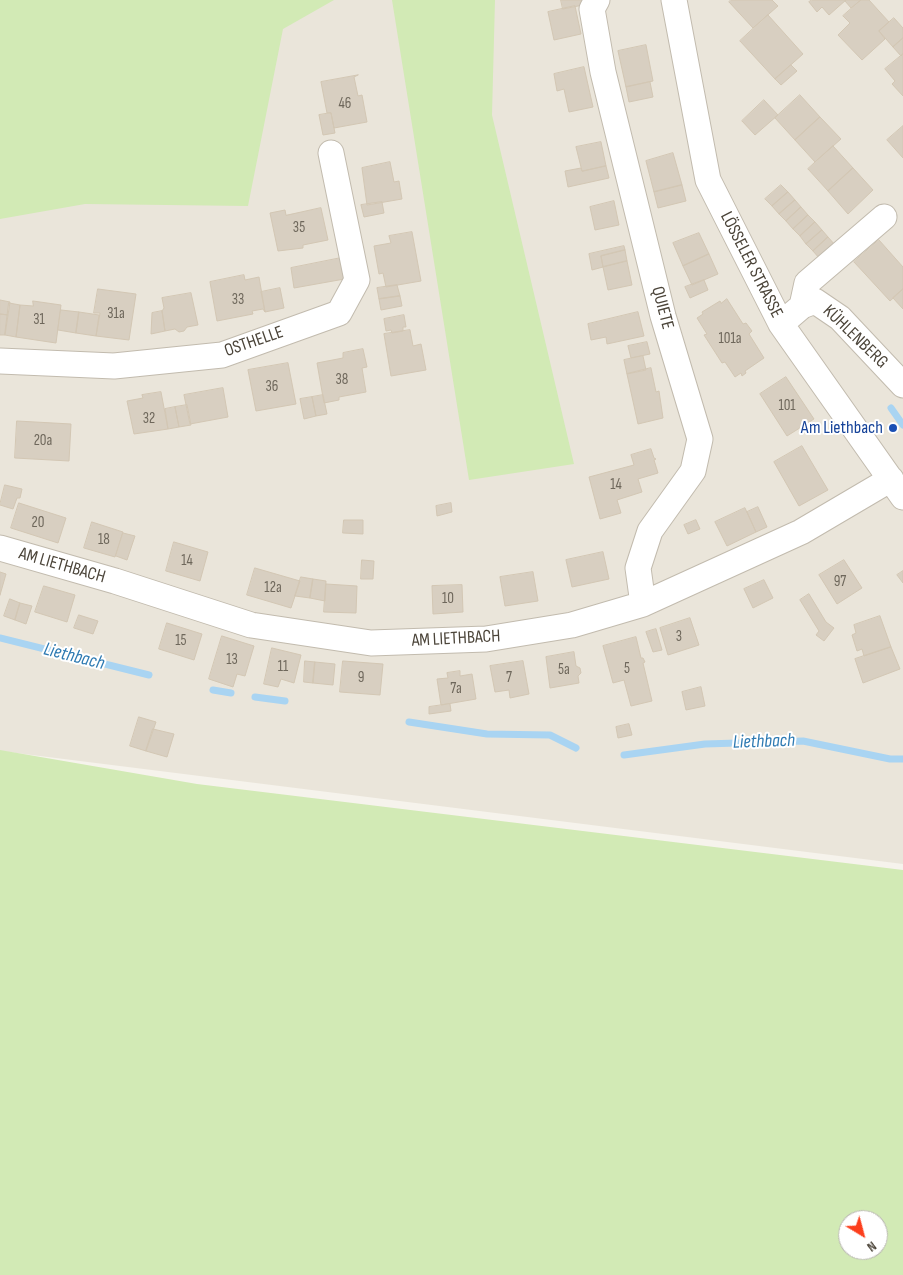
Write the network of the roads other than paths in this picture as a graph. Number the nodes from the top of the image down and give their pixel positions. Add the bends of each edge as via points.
1 (597, 0) edge
2 (674, 0) edge
3 (331, 152) dead end
4 (884, 216) dead end
5 (802, 306) junction
6 (781, 324) junction
7 (0, 361) edge
8 (903, 385) edge
9 (897, 488) edge
10 (0, 548) edge
11 (643, 604) junction

1 - 11 street, QUIETE via 592,9 603,72 663,316 700,440 693,471 650,532 638,568
2 - 6 street, LÖSSELER STRASSE via 708,180
3 - 7 street, OSTHELLE via 357,280 339,313 222,355 114,366
4 - 5 street, KÜHLENBERG via 806,284
5 - 6 street, KÜHLENBERG
5 - 8 street, KÜHLENBERG via 815,301 840,318
6 - 9 street, LÖSSELER STRASSE
9 - 11 street, AM LIETHBACH
10 - 11 street, AM LIETHBACH via 251,625 371,643 486,639 572,625

